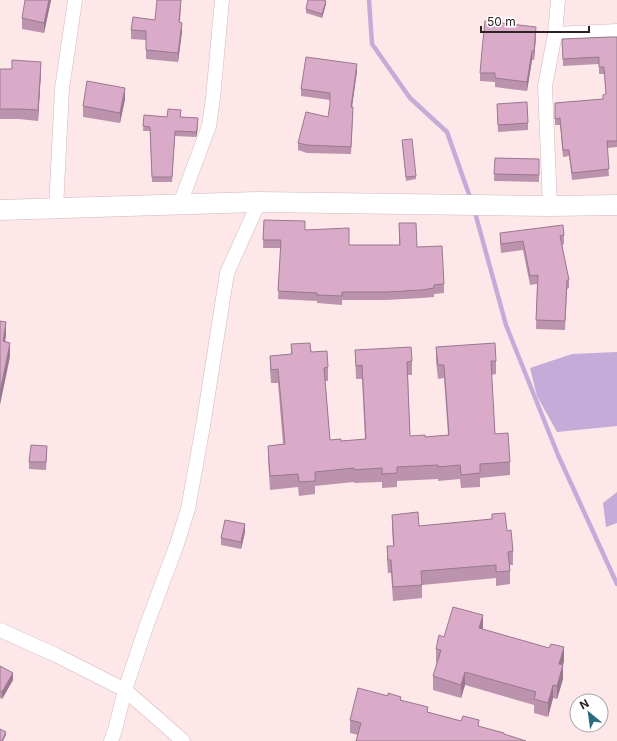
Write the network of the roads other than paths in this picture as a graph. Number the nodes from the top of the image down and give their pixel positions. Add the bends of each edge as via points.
1 (75, 0) edge
2 (222, 0) edge
3 (558, 0) edge
4 (617, 31) edge
5 (555, 34) junction
6 (259, 202) junction
7 (180, 204) junction
8 (617, 205) edge
9 (550, 206) junction
10 (56, 208) junction
11 (0, 210) edge
12 (0, 630) edge
13 (125, 690) junction
14 (111, 741) edge
15 (183, 741) edge

1 - 10 street via 62,89
2 - 7 street via 209,126
3 - 5 street
4 - 5 street
5 - 9 street via 545,86
6 - 7 main road
6 - 9 main road
6 - 13 street via 228,273 188,509
7 - 10 main road
8 - 9 main road
10 - 11 main road
12 - 13 street
13 - 14 street
13 - 15 street

